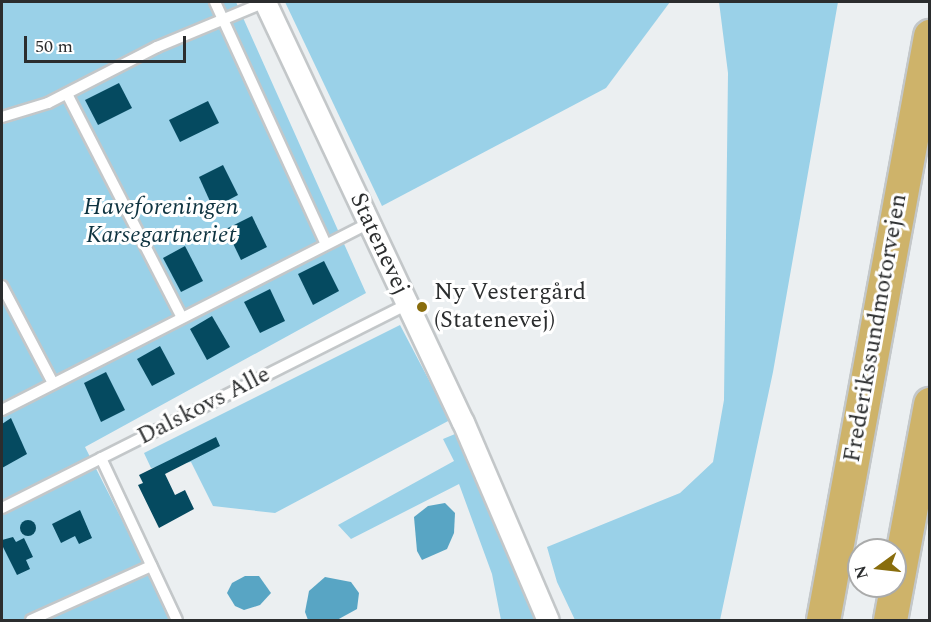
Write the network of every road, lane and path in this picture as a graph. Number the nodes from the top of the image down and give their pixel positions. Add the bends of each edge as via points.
1 (215, 2) edge
2 (265, 2) edge
3 (223, 20) junction
4 (930, 36) edge
5 (67, 94) junction
6 (2, 117) edge
7 (369, 223) junction
8 (326, 244) junction
9 (2, 286) edge
10 (407, 304) junction
11 (181, 316) junction
12 (53, 383) junction
13 (930, 404) edge
14 (2, 410) edge
15 (101, 458) junction
16 (2, 508) edge
17 (151, 566) junction
18 (32, 621) edge
19 (177, 621) edge
20 (548, 621) edge
21 (823, 621) edge
22 (890, 621) edge

1 - 3 lane
2 - 3 lane
2 - 7 street, Statenevej
3 - 5 lane via 157,47
3 - 8 lane
4 - 21 highway, Frederikssundmotorvejen
5 - 6 lane
5 - 11 lane
7 - 8 lane
7 - 10 street, Statenevej
8 - 11 lane
9 - 12 lane
10 - 15 lane, Dalskovs Alle
10 - 20 street, Statenevej
11 - 12 lane
12 - 14 lane
13 - 22 highway
15 - 16 lane, Dalskovs Alle
15 - 17 lane
17 - 18 lane
17 - 19 lane

